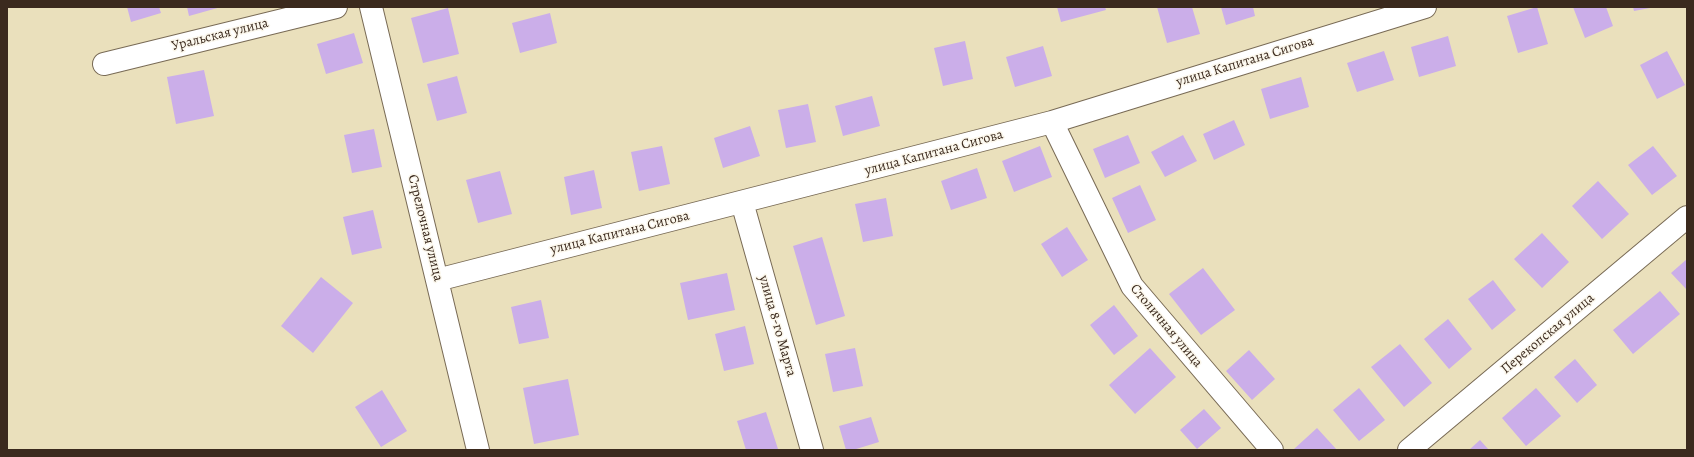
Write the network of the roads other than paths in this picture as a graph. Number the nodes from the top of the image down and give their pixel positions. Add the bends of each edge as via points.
1 (336, 7) edge
2 (371, 7) edge
3 (1425, 7) edge
4 (104, 64) dead end
5 (1052, 122) junction
6 (742, 202) junction
7 (1687, 217) edge
8 (437, 280) junction
9 (478, 450) edge
10 (812, 450) edge
11 (1272, 450) edge
12 (1409, 450) edge

1 - 4 street, Уральская улица
2 - 8 street, Стрелочная улица
3 - 5 street, улица Капитана Сигова
5 - 6 street, улица Капитана Сигова
5 - 11 street, Столичная улица via 1132,286
6 - 8 street, улица Капитана Сигова
6 - 10 street, улица 8-го Марта
7 - 12 street, Перекопская улица
8 - 9 street, Стрелочная улица

